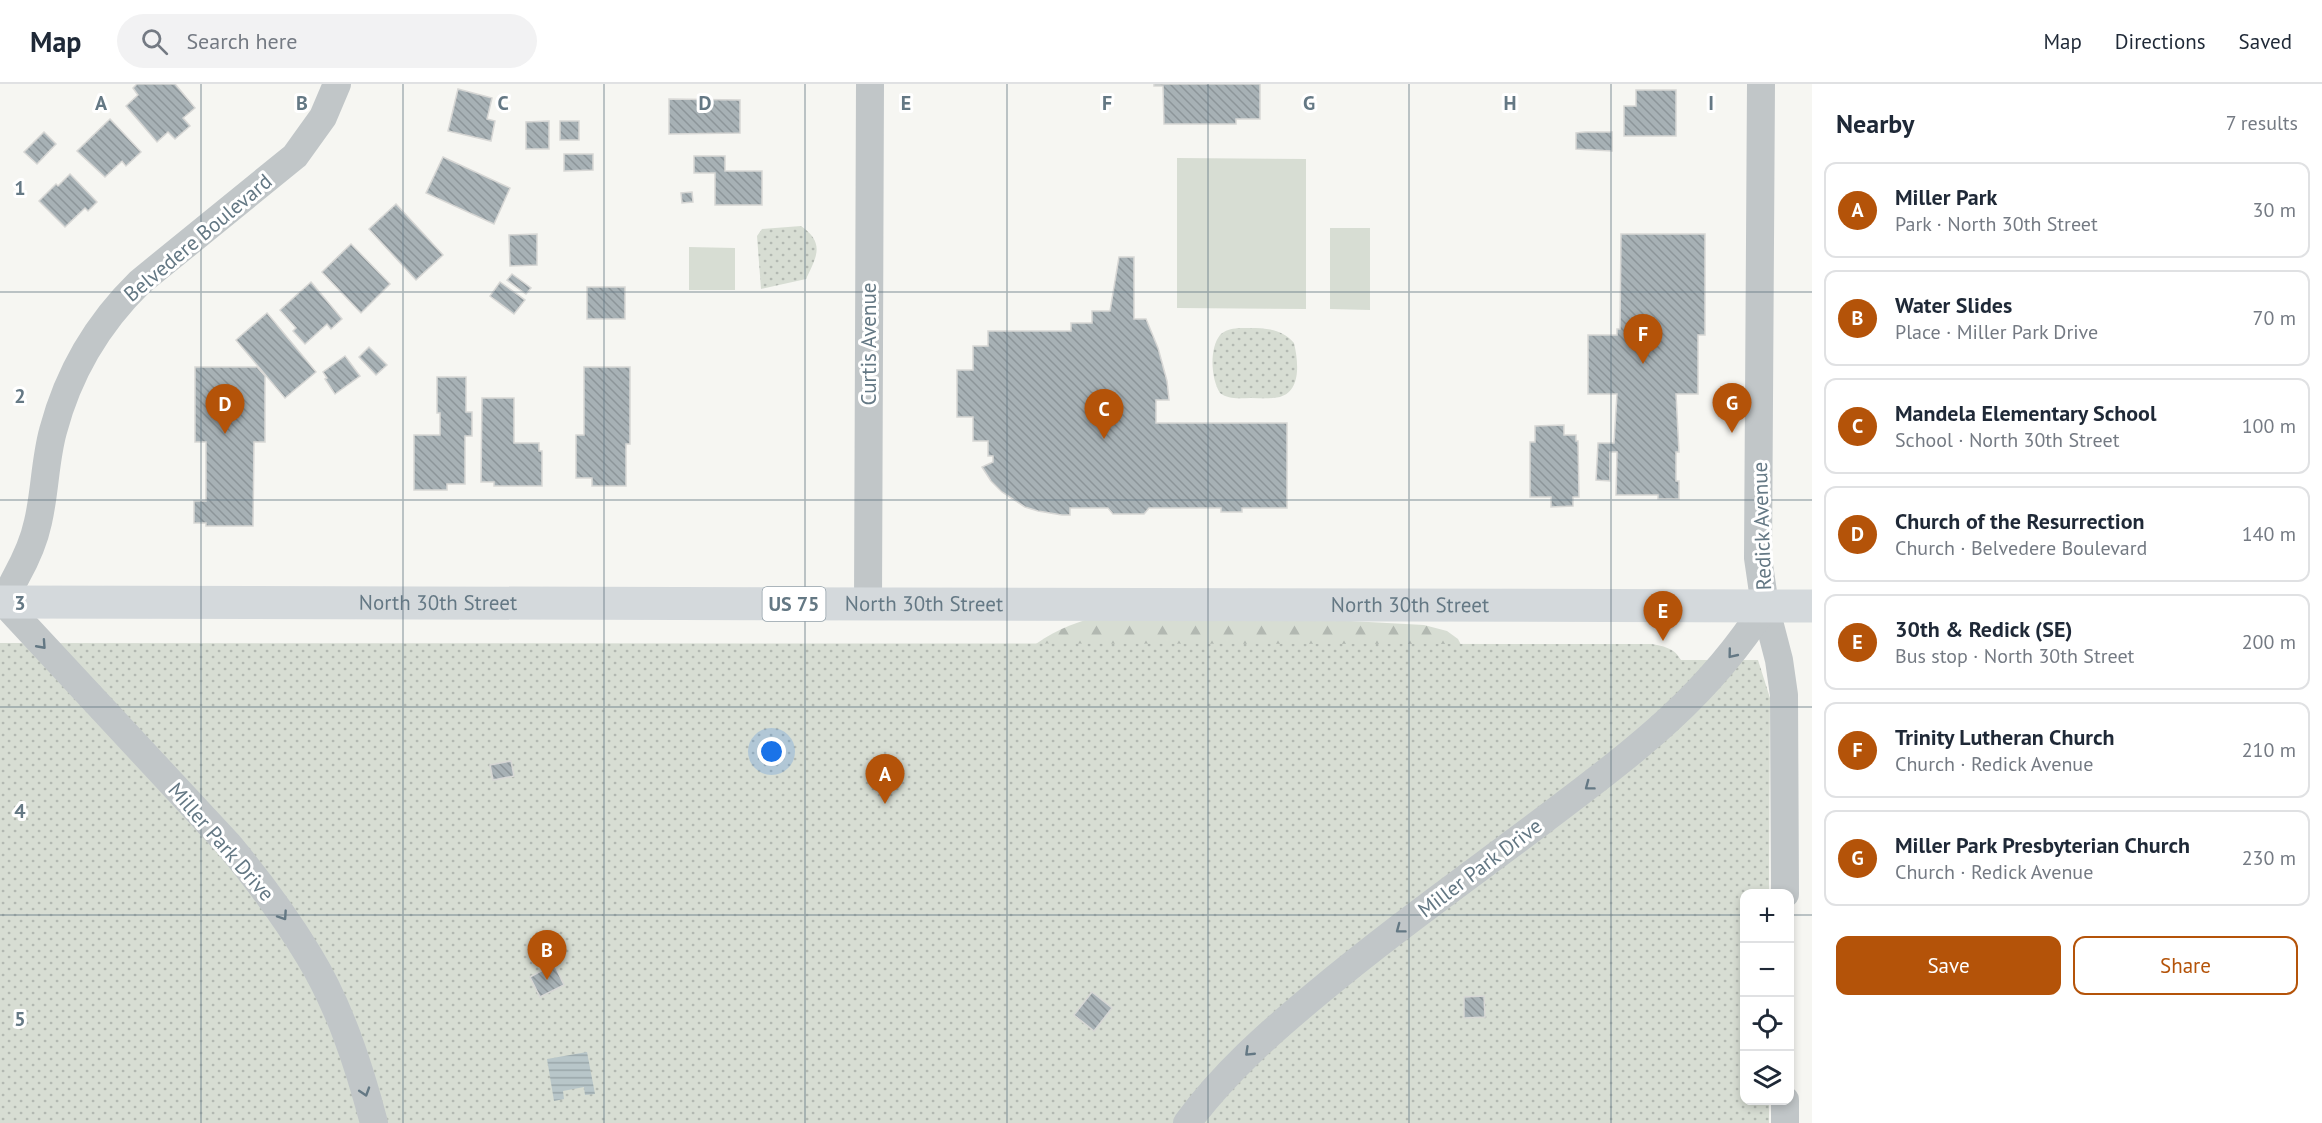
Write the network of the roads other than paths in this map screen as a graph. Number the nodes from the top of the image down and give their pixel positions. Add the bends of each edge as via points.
1 (337, 84) edge
2 (870, 84) edge
3 (1761, 84) edge
4 (1, 596) edge
5 (868, 604) junction
6 (1765, 606) junction
7 (1812, 606) edge
8 (1785, 889) edge
9 (1785, 1105) edge
10 (374, 1123) edge
11 (1187, 1123) edge
12 (1785, 1123) edge

1 - 4 street, Belvedere Boulevard via 323,117 295,156 140,282 90,344 52,432 33,540
2 - 5 street, Curtis Avenue
3 - 6 street, Redick Avenue via 1758,558
4 - 5 highway, North 30th Street / US 75
4 -> 10 street, Miller Park Drive via 263,886 310,956 329,994 347,1035
5 - 6 highway, North 30th Street / US 75
6 - 7 highway, North 30th Street / US 75
6 - 8 street, Redick Avenue via 1785,701
6 -> 11 street, Miller Park Drive via 1727,660 1667,723 1304,1005 1235,1066
9 - 12 street

